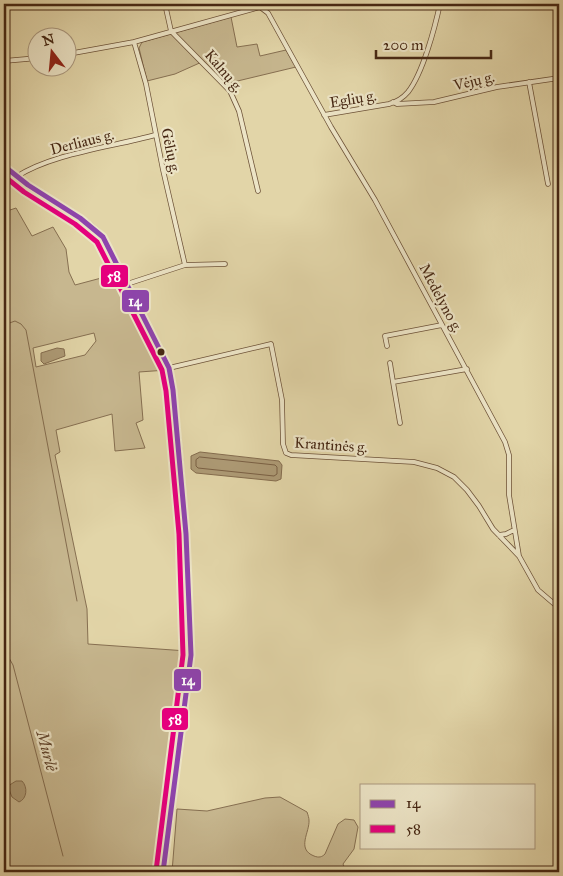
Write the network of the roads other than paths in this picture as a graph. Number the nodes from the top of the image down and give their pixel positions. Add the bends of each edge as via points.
1 (165, 4) edge
2 (440, 4) edge
3 (261, 6) edge
4 (171, 31) junction
5 (134, 42) junction
6 (78, 52) edge
7 (28, 59) edge
8 (4, 61) edge
9 (559, 78) edge
10 (529, 82) junction
11 (393, 102) junction
12 (324, 115) junction
13 (156, 135) junction
14 (4, 166) edge
15 (16, 177) junction
16 (548, 184) dead end
17 (258, 191) dead end
18 (225, 264) dead end
19 (186, 265) junction
20 (127, 284) junction
21 (442, 325) junction
22 (387, 346) dead end
23 (390, 363) dead end
24 (169, 368) junction
25 (467, 369) junction
26 (393, 382) junction
27 (400, 423) dead end
28 (514, 530) junction
29 (499, 535) junction
30 (518, 556) junction
31 (559, 608) edge
32 (164, 872) edge

1 - 4 street
2 - 11 street, Eglių g. via 424,59 411,88
3 - 4 street
3 - 12 street, Medelyno g. via 271,18
4 - 5 street
4 - 17 street, Kalnų g. via 234,99
5 - 6 street
5 - 13 street, Gėlių g.
7 - 8 street
9 - 10 street, Vėjų g.
10 - 11 street, Vėjų g. via 434,102
10 - 16 street
11 - 12 street, Eglių g.
12 - 21 street, Medelyno g. via 375,200
13 - 15 street, Derliaus g. via 51,162
13 - 19 street, Gėlių g.
14 - 15 main road
15 - 20 main road via 99,232
18 - 19 street
19 - 20 street
20 - 24 main road
21 - 22 street via 385,336
21 - 25 street, Medelyno g.
23 - 26 street
24 - 29 street, Krantinės g. via 271,344 282,395 286,453 414,462 437,468 454,477
24 - 32 main road via 186,534 191,654
25 - 26 street
25 - 28 street, Medelyno g. via 509,455 509,495
26 - 27 street
28 - 29 street
28 - 30 street, Medelyno g.
29 - 30 street, Krantinės g.
30 - 31 street, Medelyno g. via 538,590

